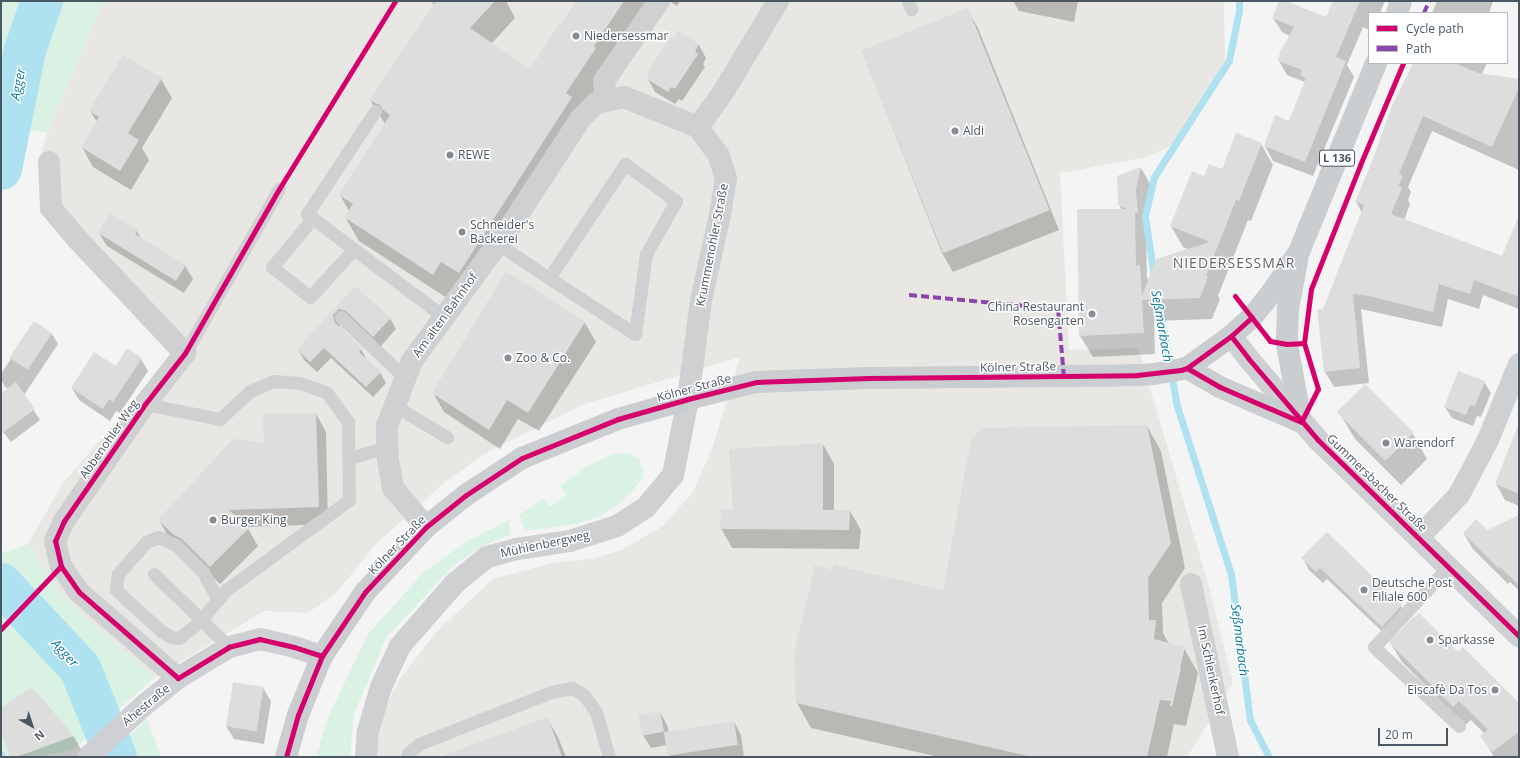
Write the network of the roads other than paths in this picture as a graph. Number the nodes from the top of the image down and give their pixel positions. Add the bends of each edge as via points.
1 (659, 1) edge
2 (778, 1) edge
3 (1401, 1) edge
4 (1396, 12) edge
5 (1376, 64) edge
6 (606, 101) junction
7 (375, 111) dead end
8 (698, 127) junction
9 (49, 162) dead end
10 (279, 189) dead end
11 (313, 218) junction
12 (498, 244) junction
13 (354, 249) junction
14 (1299, 252) junction
15 (549, 278) junction
16 (341, 317) dead end
17 (444, 317) junction
18 (1231, 336) junction
19 (185, 353) junction
20 (1519, 364) edge
21 (1184, 369) junction
22 (405, 378) junction
23 (688, 399) junction
24 (145, 404) junction
25 (395, 406) junction
26 (1301, 422) junction
27 (447, 437) dead end
28 (388, 447) junction
29 (349, 458) junction
30 (426, 527) junction
31 (1419, 537) junction
32 (1449, 566) junction
33 (154, 574) dead end
34 (1191, 584) dead end
35 (218, 600) junction
36 (200, 621) junction
37 (1519, 636) edge
38 (229, 647) junction
39 (322, 656) junction
40 (178, 678) junction
41 (1459, 726) dead end
42 (88, 757) edge
43 (286, 757) edge
44 (366, 757) edge
45 (407, 757) edge
46 (609, 757) edge
47 (1228, 757) edge

1 - 6 street via 604,81
2 - 8 street via 722,94
3 - 4 main road
5 - 14 main road, Kölner Straße / L 136
6 - 8 street, Am alten Bahnhof via 624,97
6 - 12 street, Am alten Bahnhof via 596,103 581,118
7 - 11 lane via 307,214
8 - 23 street, Krummenohler Straße via 719,156 726,178 701,300
9 - 19 street via 51,208
10 - 19 lane, Abbenohler Weg
11 - 13 lane
11 - 13 lane via 272,267 310,297
12 - 15 lane
12 - 17 street, Am alten Bahnhof
13 - 17 lane
14 - 18 main road, Kölner Straße / L 136 via 1270,295 1252,317
14 - 26 main road via 1288,309 1287,344
15 - 15 lane via 635,334 646,254 676,201 625,164
16 - 22 lane
17 - 22 street, Am alten Bahnhof via 412,361
18 - 21 main road, Kölner Straße / L 136
18 - 26 main road, Gummersbacher Straße
19 - 24 street, Abbenohler Weg
20 - 31 street via 1488,440 1459,495
21 - 23 main road, Kölner Straße / L 136 via 1154,374 756,382
21 - 26 main road
22 - 25 street, Am alten Bahnhof
23 - 30 main road, Kölner Straße / L 136 via 618,419 522,458 466,495
23 - 44 street, Mühlenbergweg via 673,475 646,507 617,526 570,541 517,549 487,557 454,584 400,646 381,687 368,731
24 - 29 lane via 220,419 250,392 273,381 300,383 327,393 348,422
24 - 40 street, Abbenohler Weg via 64,521 55,541 61,566 79,592
25 - 27 lane
25 - 28 street, Am alten Bahnhof via 387,426
26 - 31 main road, Gummersbacher Straße
28 - 29 lane
28 - 30 street, Am alten Bahnhof via 393,488
29 - 35 lane via 348,500 226,590
30 - 39 main road, Kölner Straße / L 136 via 365,592
31 - 32 main road, Gummersbacher Straße
32 - 37 main road, Gummersbacher Straße
32 - 41 lane via 1374,647
33 - 36 lane
34 - 47 street, Im Schlenkerhof
35 - 36 lane
35 - 36 lane via 203,572 176,545 158,537 146,542 118,574 116,590 171,637 180,638
36 - 38 lane
38 - 39 main road, Ahestraße via 260,640
38 - 40 main road, Ahestraße
39 - 43 main road, Kölner Straße / L 136 via 298,715
40 - 42 main road, Ahestraße via 142,706
45 - 46 lane via 419,744 551,692 572,688 584,695 596,712

